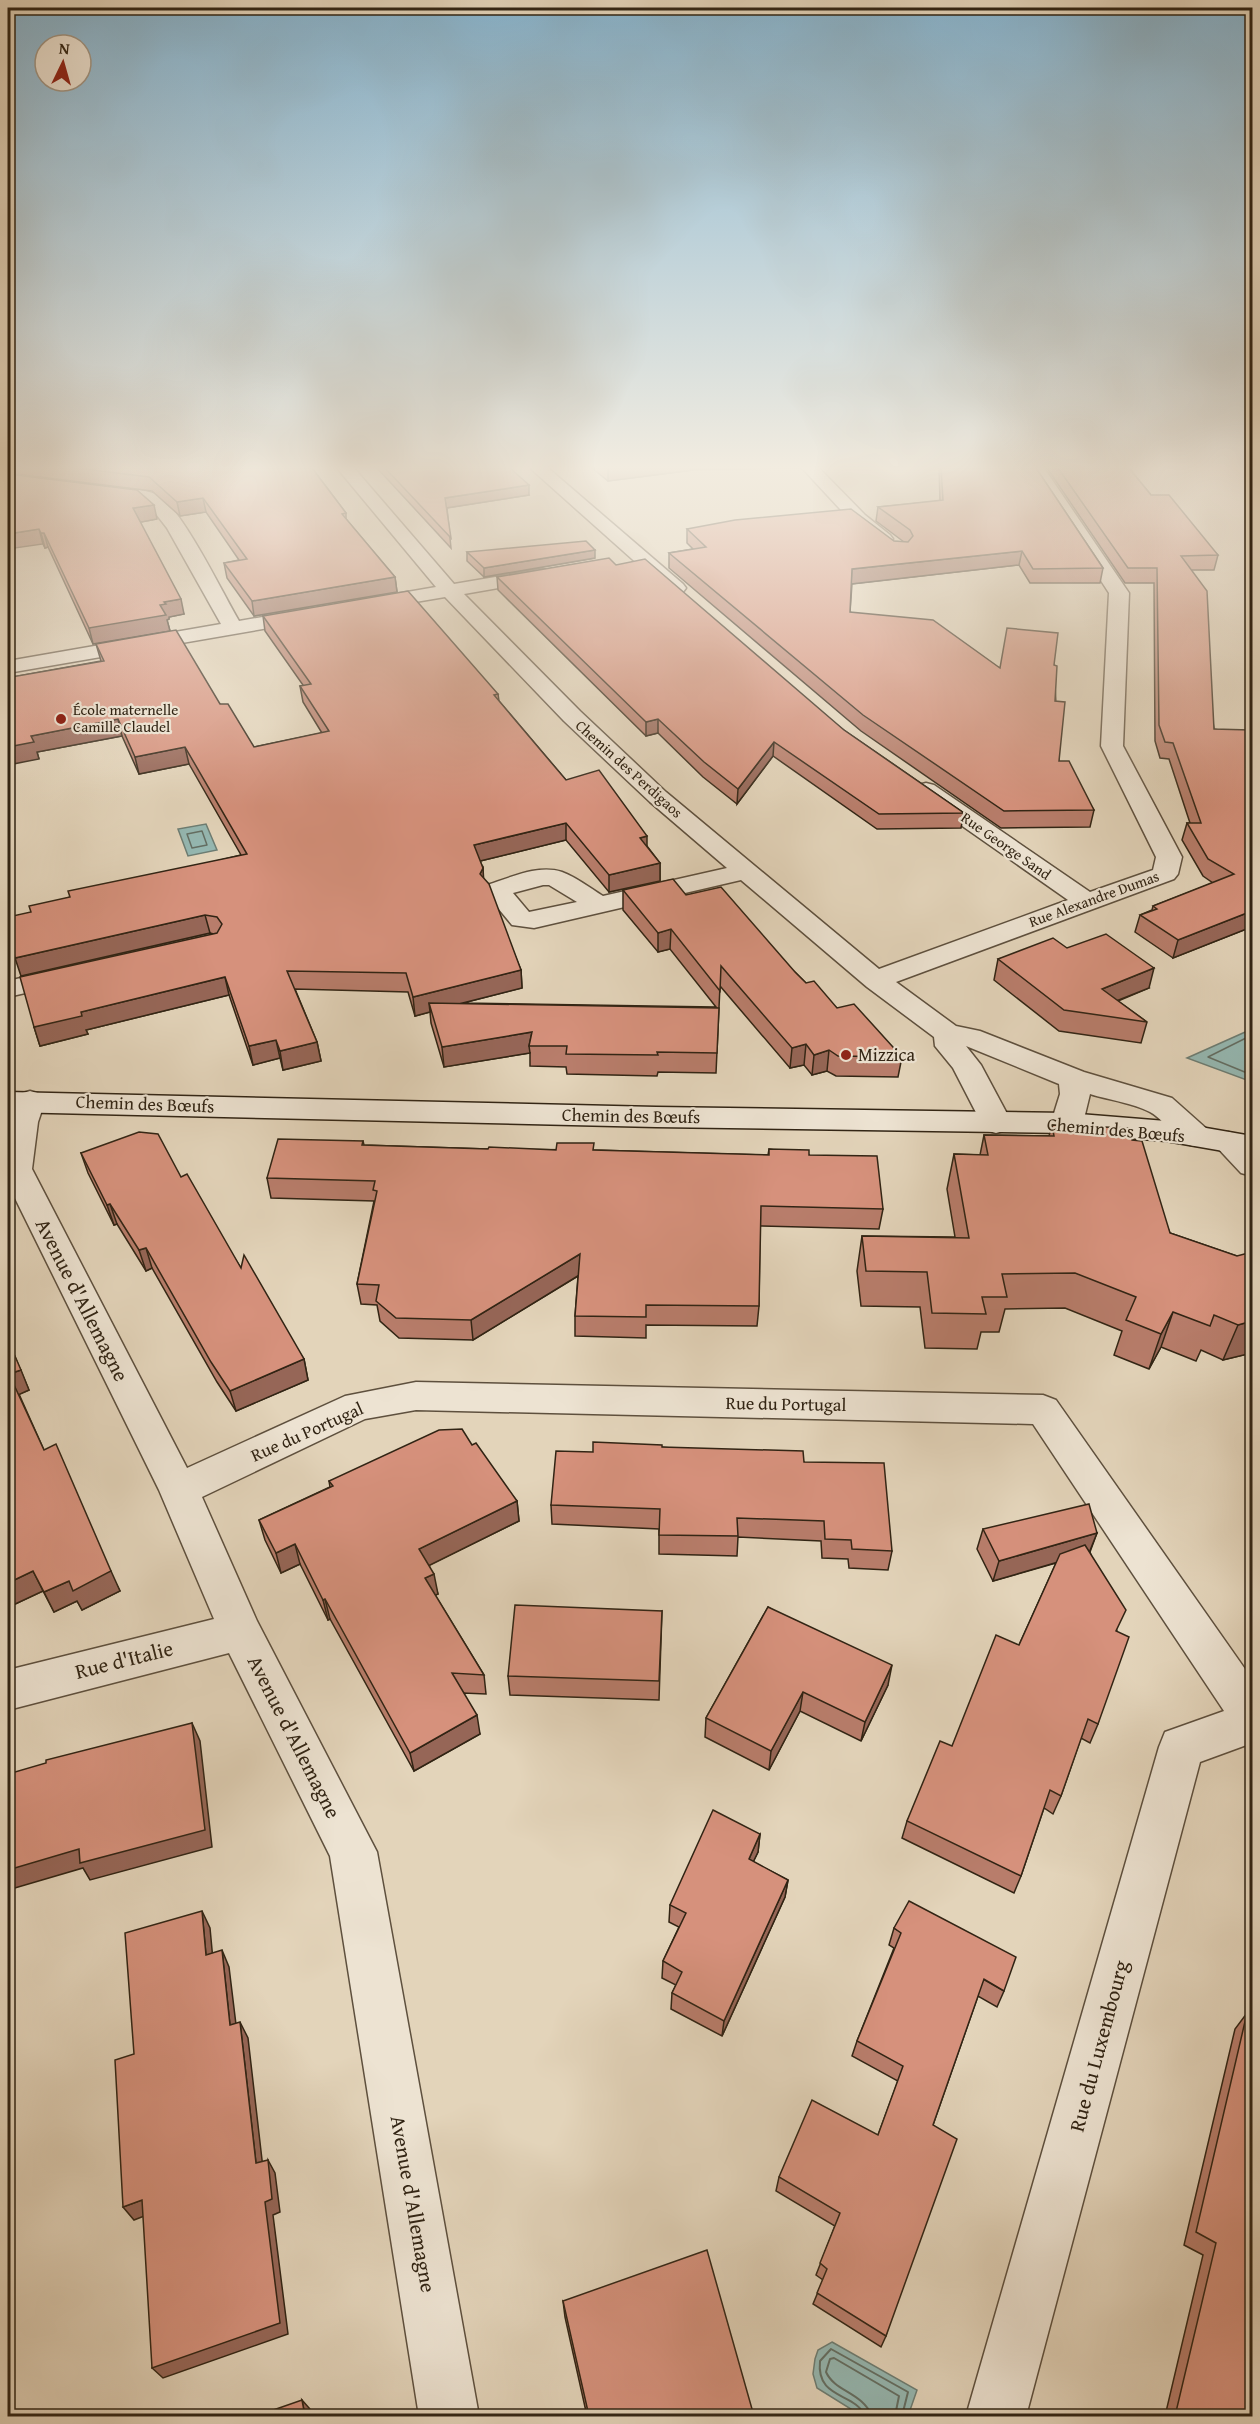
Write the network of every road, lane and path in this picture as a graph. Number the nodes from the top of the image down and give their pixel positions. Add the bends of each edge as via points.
1 (206, 581) edge
2 (441, 581) edge
3 (505, 581) edge
4 (668, 581) edge
5 (1111, 581) edge
6 (449, 590) junction
7 (690, 600) edge
8 (345, 608) edge
9 (322, 612) edge
10 (233, 628) junction
11 (8, 667) edge
12 (911, 779) edge
13 (747, 871) junction
14 (1087, 902) junction
15 (598, 904) dead end
16 (86, 971) edge
17 (877, 981) junction
18 (8, 988) edge
19 (948, 1034) junction
20 (1073, 1079) junction
21 (19, 1102) edge
22 (996, 1123) junction
23 (1067, 1123) junction
24 (1197, 1137) junction
25 (1240, 1144) edge
26 (1252, 1165) edge
27 (179, 1490) junction
28 (240, 1631) junction
29 (8, 1690) edge
30 (1252, 1715) edge
31 (1252, 1723) edge
32 (449, 2416) edge
33 (996, 2416) edge

1 - 10 street
2 - 6 street, Chemin des Perdigaos
3 - 6 street
4 - 7 street
5 - 14 street, Rue Alexandre Dumas via 1119,593 1113,746 1169,857 1165,874
6 - 8 street
6 - 13 street, Chemin des Perdigaos via 572,716 658,797
9 - 10 street
10 - 11 street
12 - 14 street, Rue George Sand
13 - 15 street
13 - 17 street, Chemin des Perdigaos
14 - 17 street, Rue Alexandre Dumas
16 - 18 street
17 - 19 street, Chemin des Perdigaos
19 - 20 street, Chemin des Perdigaos via 970,1037
19 - 22 street, Chemin des Perdigaos via 950,1046 966,1065
20 - 23 street via 1075,1094
20 - 24 street, Chemin des Perdigaos via 1161,1105
21 - 22 street, Chemin des Bœufs
21 - 27 street, Avenue d'Allemagne via 22,1122 16,1169
22 - 23 street, Chemin des Bœufs
23 - 24 street, Chemin des Bœufs
24 - 25 street, Chemin des Bœufs
25 - 26 street
27 - 28 street, Avenue d'Allemagne
27 - 30 street, Rue du Portugal via 358,1406 416,1396 1042,1410
28 - 29 street, Rue d'Italie
28 - 32 street, Avenue d'Allemagne via 353,1852
31 - 33 street, Rue du Luxembourg via 1181,1747

